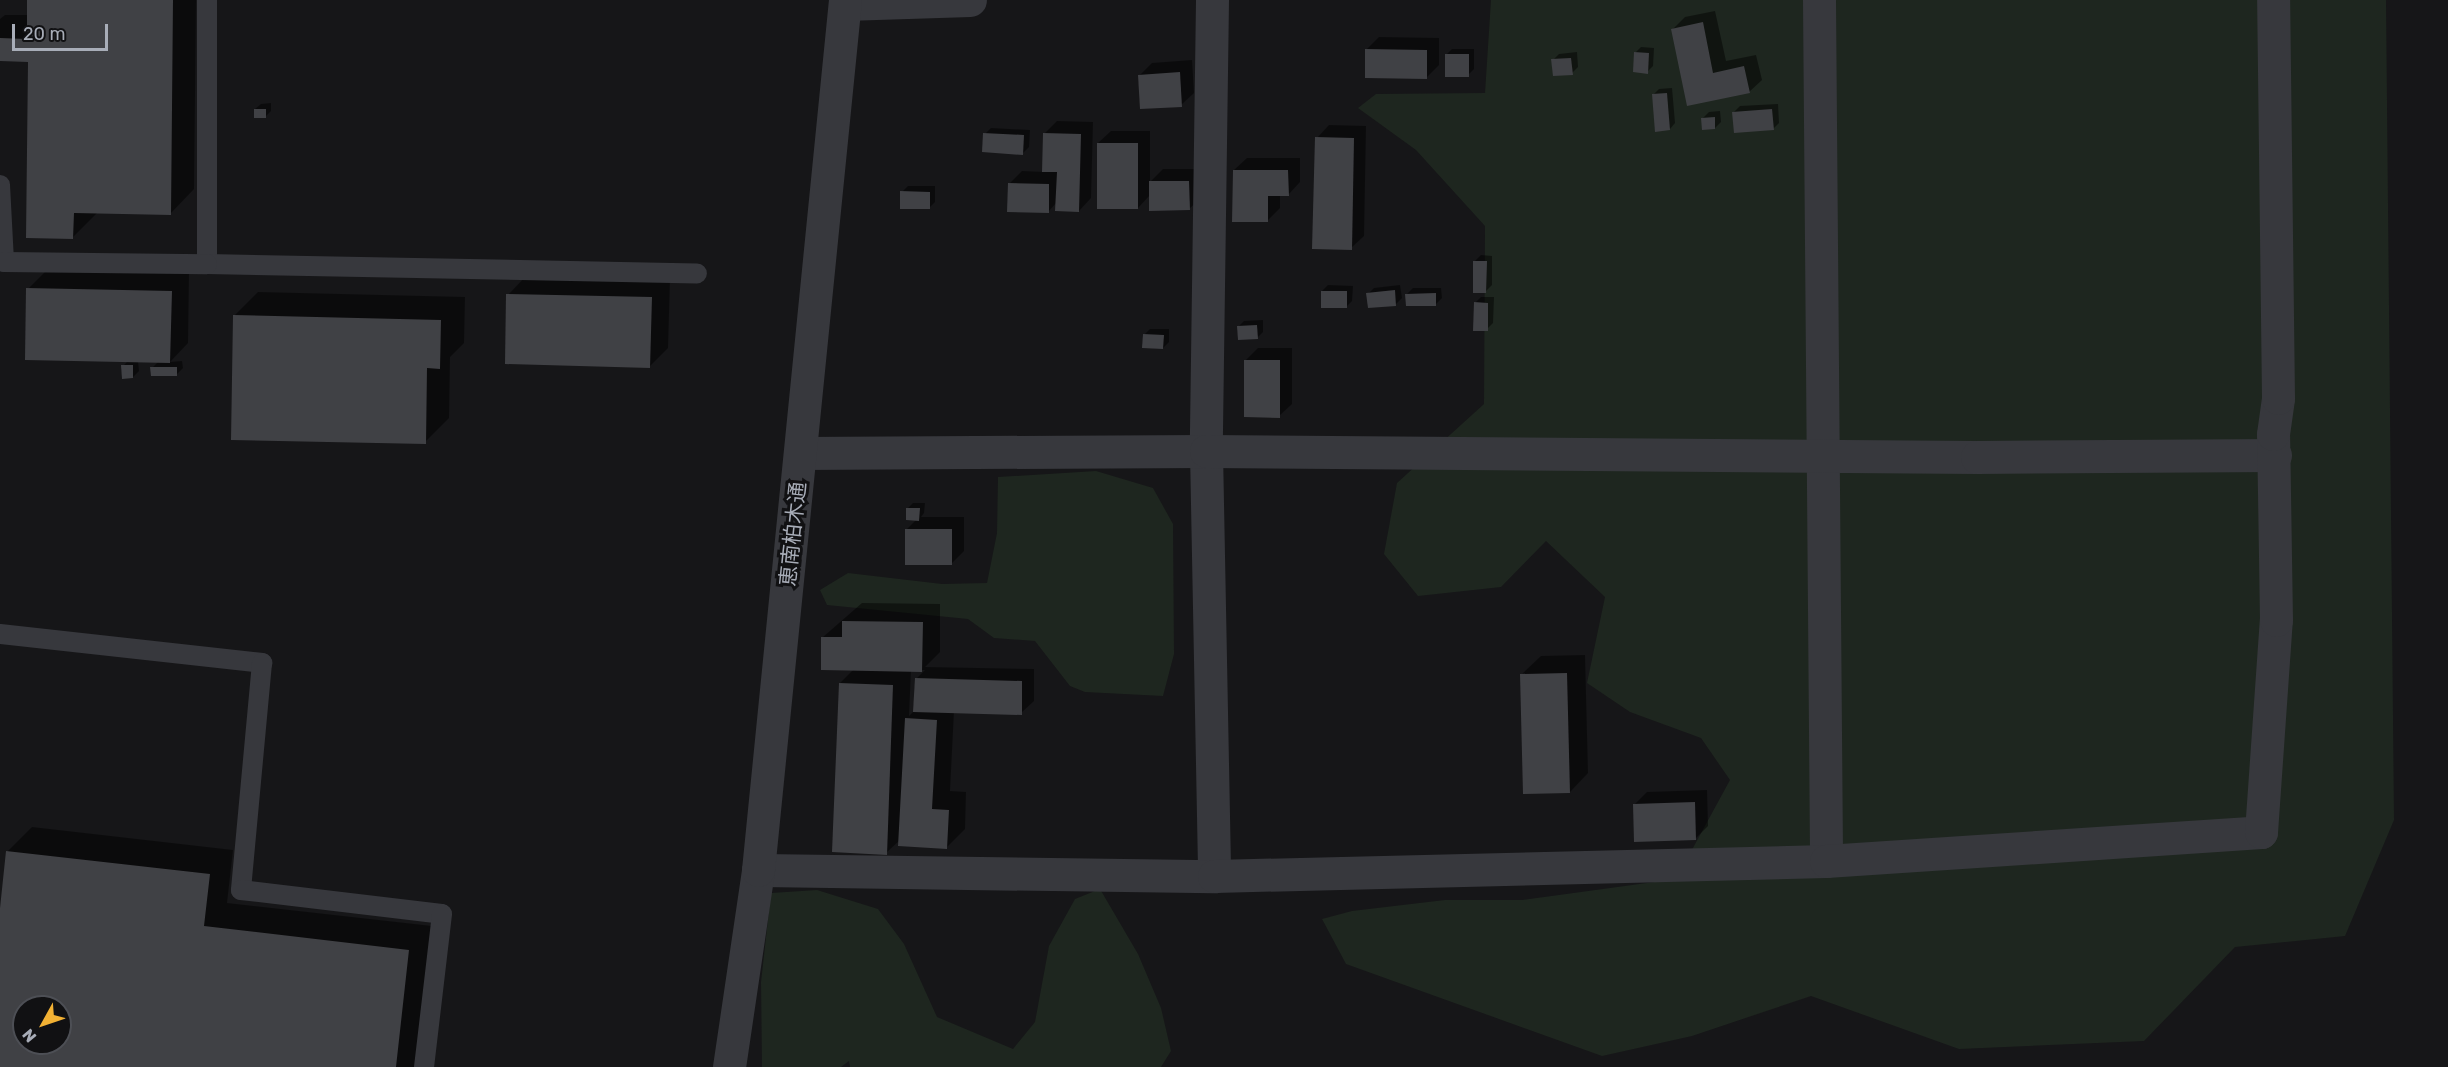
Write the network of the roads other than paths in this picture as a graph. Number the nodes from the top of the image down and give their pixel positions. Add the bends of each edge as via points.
1 (207, 0) edge
2 (970, 0) edge
3 (1212, 0) edge
4 (1819, 0) edge
5 (2273, 0) edge
6 (845, 2) edge
7 (0, 185) edge
8 (207, 264) junction
9 (697, 273) dead end
10 (1206, 451) junction
11 (801, 453) junction
12 (1821, 454) junction
13 (2275, 455) junction
14 (0, 634) edge
15 (1826, 861) junction
16 (758, 870) junction
17 (1214, 876) junction
18 (424, 1067) edge
19 (729, 1067) edge

1 - 8 lane
2 - 6 street
3 - 10 street
4 - 12 street
5 - 13 street via 2278,398 2273,434
6 - 11 street, 恵南柏木通
7 - 8 lane via 4,262
8 - 9 lane
10 - 11 street
10 - 12 street
10 - 17 street
11 - 16 street, 恵南柏木通
12 - 13 street
12 - 15 street
13 - 15 street via 2276,620 2261,832
14 - 18 lane via 262,663 241,890 442,914
15 - 17 street
16 - 17 street
16 - 19 street, 恵南柏木通

